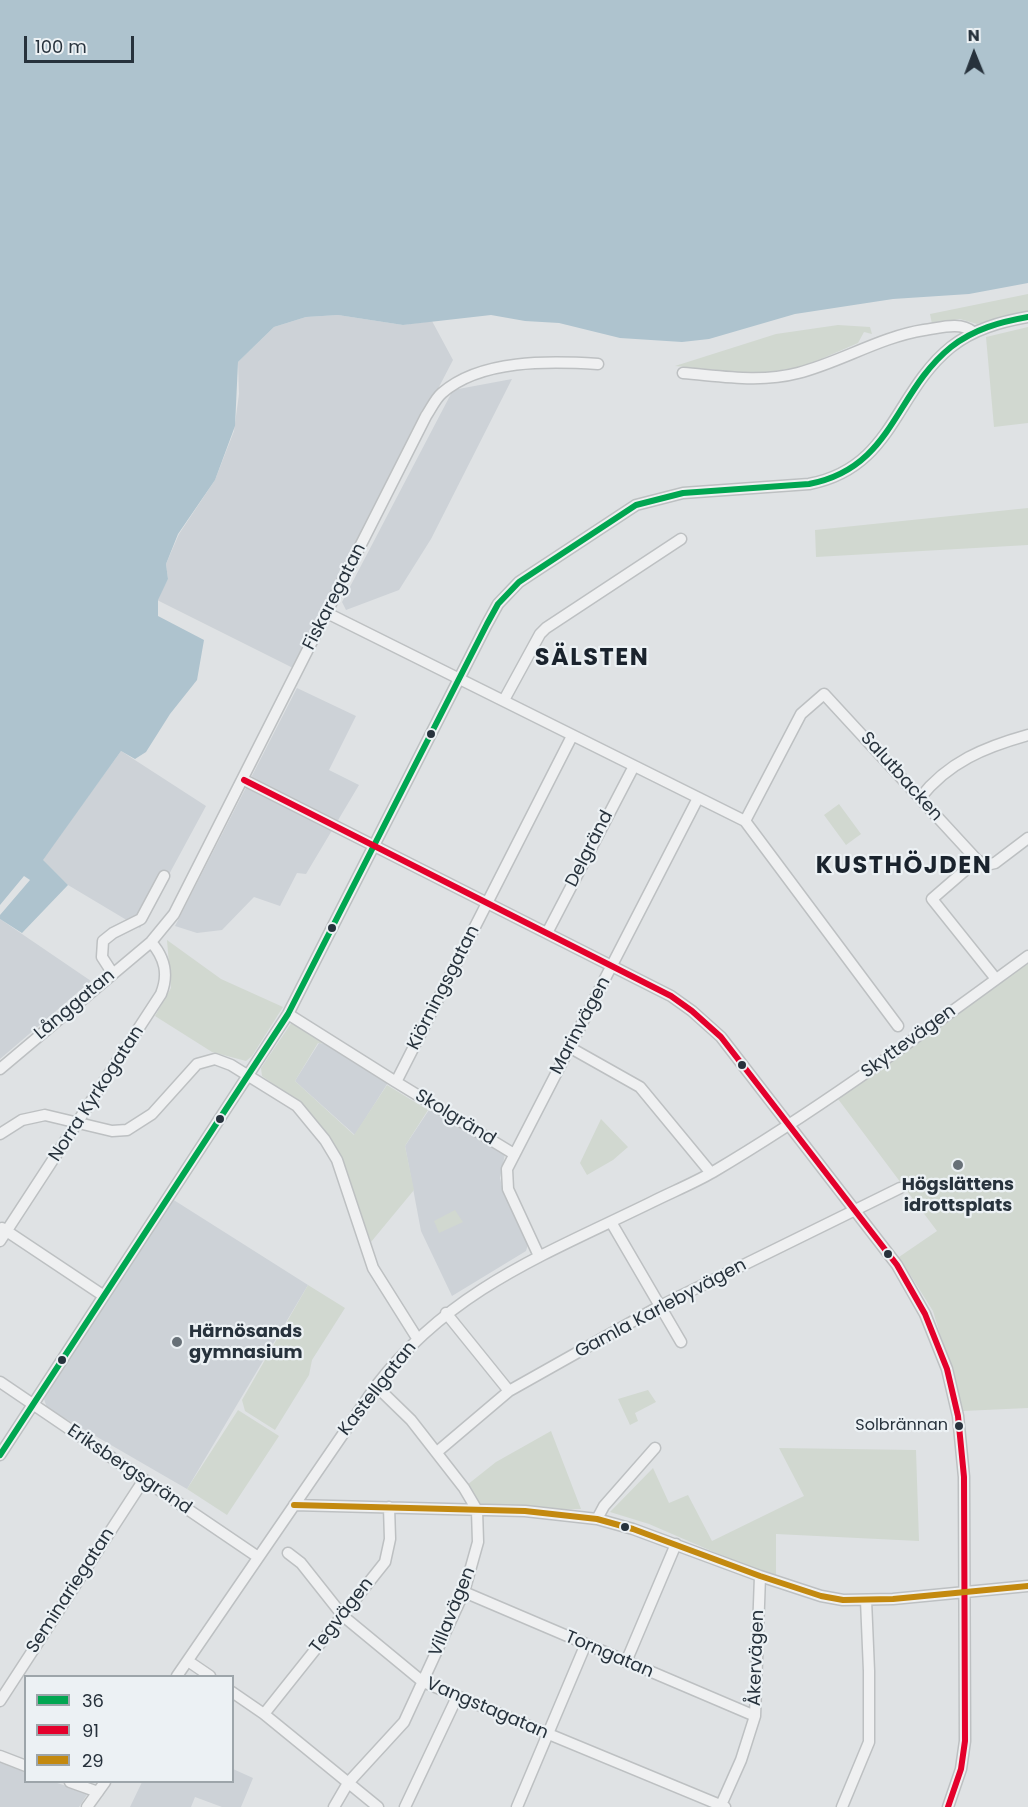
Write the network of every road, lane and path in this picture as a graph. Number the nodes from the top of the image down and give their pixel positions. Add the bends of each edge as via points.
1 (1028, 317) edge
2 (973, 332) junction
3 (598, 364) dead end
4 (683, 373) dead end
5 (681, 539) dead end
6 (327, 613) junction
7 (459, 678) junction
8 (504, 700) junction
9 (1028, 735) edge
10 (572, 736) junction
11 (634, 766) junction
12 (244, 780) junction
13 (698, 798) junction
14 (920, 798) junction
15 (745, 822) junction
16 (1028, 838) edge
17 (374, 846) junction
18 (977, 860) junction
19 (165, 876) dead end
20 (487, 902) junction
21 (548, 933) junction
22 (151, 942) junction
23 (1028, 956) edge
24 (612, 966) junction
25 (113, 974) junction
26 (996, 979) junction
27 (288, 1014) junction
28 (898, 1026) dead end
29 (569, 1047) junction
30 (0, 1069) edge
31 (248, 1076) junction
32 (396, 1081) junction
33 (78, 1123) junction
34 (788, 1125) junction
35 (0, 1134) edge
36 (514, 1154) junction
37 (711, 1173) junction
38 (900, 1188) dead end
39 (856, 1210) junction
40 (611, 1222) junction
41 (3, 1229) edge
42 (0, 1241) edge
43 (539, 1256) junction
44 (104, 1296) junction
45 (660, 1306) junction
46 (446, 1313) junction
47 (417, 1338) junction
48 (681, 1342) dead end
49 (0, 1382) edge
50 (375, 1386) junction
51 (509, 1391) junction
52 (33, 1404) junction
53 (655, 1448) dead end
54 (437, 1452) junction
55 (0, 1455) edge
56 (143, 1481) junction
57 (294, 1505) junction
58 (389, 1507) junction
59 (477, 1510) junction
60 (597, 1519) junction
61 (676, 1544) junction
62 (288, 1553) dead end
63 (258, 1557) junction
64 (760, 1576) junction
65 (1028, 1586) edge
66 (464, 1592) junction
67 (965, 1593) junction
68 (866, 1600) junction
69 (342, 1616) junction
70 (585, 1646) junction
71 (188, 1661) junction
72 (626, 1662) junction
73 (178, 1675) edge
74 (207, 1675) edge
75 (423, 1682) junction
76 (234, 1693) edge
77 (457, 1697) junction
78 (1, 1698) edge
79 (264, 1714) junction
80 (755, 1716) junction
81 (549, 1735) junction
82 (0, 1756) edge
83 (24, 1765) edge
84 (73, 1783) edge
85 (104, 1783) edge
86 (348, 1783) junction
87 (98, 1792) junction
88 (723, 1806) edge
89 (87, 1807) edge
90 (334, 1807) edge
91 (378, 1807) edge
92 (405, 1807) edge
93 (517, 1807) edge
94 (842, 1807) edge
95 (948, 1807) edge

1 - 2 street
2 - 4 street via 959,326 899,335 784,376 758,379
2 - 7 street via 928,370 880,440 856,467 809,484 666,496 620,514 537,568 498,604
3 - 6 street, Fiskaregatan via 563,362 499,369 462,380 440,395
5 - 8 street via 546,628
6 - 7 street
6 - 12 street, Fiskaregatan
7 - 8 street
7 - 17 street
8 - 10 street
9 - 14 street via 963,759
10 - 11 street
10 - 20 street, Kiörningsgatan
11 - 13 street
11 - 21 street, Delgränd
12 - 17 street
12 - 22 street, Fiskaregatan via 174,914
13 - 15 street
13 - 24 street, Marinvägen
14 - 15 street, Salutbacken via 825,694 801,714
14 - 18 street, Salutbacken
15 - 28 street
16 - 18 street via 995,863 986,865
17 - 20 street
17 - 27 street
18 - 26 street via 932,899
19 - 25 street via 141,919 103,941 102,957
20 - 21 street
20 - 32 street, Kiörningsgatan
21 - 24 street
22 - 25 street, Långgatan
22 - 33 street, Norra Kyrkogatan via 166,967 161,994
23 - 26 street, Skyttevägen
24 - 29 street, Marinvägen
24 - 34 street via 670,996 708,1024
25 - 30 street, Långgatan
26 - 34 street, Skyttevägen
27 - 31 street
27 - 32 street, Skolgränd
29 - 36 street, Marinvägen
29 - 37 street via 640,1087
31 - 33 street via 231,1065 207,1060 186,1074 152,1114 127,1130 112,1131
31 - 44 street
31 - 47 street via 297,1106 325,1140 341,1171 373,1268
32 - 36 street, Skolgränd
33 - 35 street via 33,1117
33 - 41 street, Norra Kyrkogatan
34 - 37 street, Kastellgatan
34 - 39 street
36 - 43 street, Marinvägen via 506,1182
37 - 40 street, Kastellgatan
38 - 39 street, Gamla Karlebyvägen
39 - 45 street, Gamla Karlebyvägen
39 - 67 street via 907,1281 947,1369 963,1454
40 - 43 street, Kastellgatan
40 - 45 street
41 - 42 street, Norra Kyrkogatan
41 - 44 street
43 - 46 street, Kastellgatan via 492,1281
44 - 52 street
45 - 48 street
45 - 51 street, Gamla Karlebyvägen
46 - 47 street, Kastellgatan
46 - 51 street
47 - 50 street, Kastellgatan
49 - 52 street, Eriksbergsgränd
50 - 54 street
50 - 57 street, Kastellgatan
51 - 54 street, Gamla Karlebyvägen
52 - 55 street
52 - 56 street, Eriksbergsgränd
53 - 60 street
54 - 59 street
56 - 63 street, Eriksbergsgränd
56 - 78 street, Seminariegatan
57 - 58 street
57 - 63 street, Kastellgatan
58 - 59 street
58 - 69 street, Tegvägen via 389,1553
59 - 60 street via 560,1513
59 - 66 street, Villavägen via 478,1542
60 - 61 street
61 - 64 street
61 - 72 street
62 - 69 street, Vangstagatan via 301,1563
63 - 71 street, Kastellgatan
64 - 68 street via 821,1596
64 - 80 street, Åkervägen
65 - 67 street
66 - 70 street, Torngatan
66 - 75 street, Villavägen
67 - 68 street
67 - 95 street via 965,1741 961,1769
68 - 94 street via 869,1742
69 - 75 street, Vangstagatan
69 - 79 street, Tegvägen
70 - 72 street, Torngatan
70 - 81 street
71 - 73 street, Kastellgatan
71 - 74 street
72 - 80 street, Torngatan
75 - 77 street, Vangstagatan
75 - 86 street, Villavägen via 404,1722
76 - 79 street
77 - 81 street, Vangstagatan
77 - 92 street
79 - 86 street
80 - 88 street, Åkervägen
81 - 88 street, Vangstagatan
81 - 93 street
82 - 83 street
84 - 87 street
85 - 87 street
86 - 90 street, Villavägen
86 - 91 street
87 - 89 street

